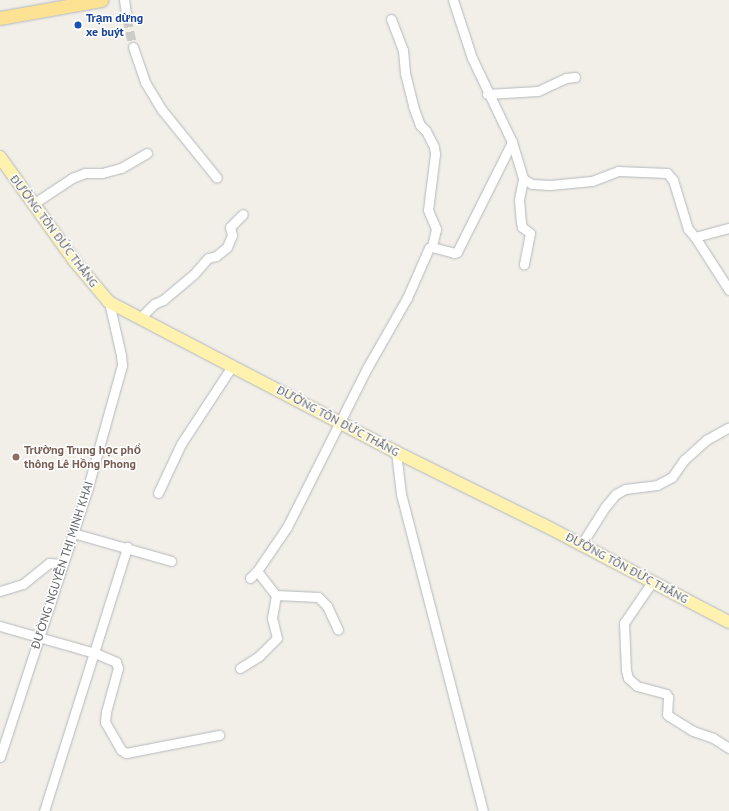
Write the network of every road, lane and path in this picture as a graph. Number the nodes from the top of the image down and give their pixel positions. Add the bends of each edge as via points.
1 (101, 0) edge
2 (124, 0) edge
3 (453, 0) edge
4 (0, 18) edge
5 (127, 18) tunnel mouth
6 (391, 19) dead end
7 (133, 48) tunnel mouth
8 (574, 77) dead end
9 (487, 94) junction
10 (512, 142) junction
11 (147, 153) dead end
12 (0, 157) edge
13 (217, 178) dead end
14 (523, 179) junction
15 (33, 204) junction
16 (244, 214) dead end
17 (729, 228) edge
18 (695, 237) junction
19 (432, 247) junction
20 (524, 264) dead end
21 (729, 290) edge
22 (109, 302) junction
23 (140, 318) junction
24 (232, 366) junction
25 (340, 422) junction
26 (729, 427) edge
27 (396, 452) junction
28 (158, 493) dead end
29 (73, 533) junction
30 (581, 545) junction
31 (127, 547) junction
32 (171, 561) dead end
33 (63, 564) junction
34 (652, 582) junction
35 (0, 591) edge
36 (276, 595) junction
37 (729, 622) edge
38 (0, 626) edge
39 (338, 630) dead end
40 (39, 637) junction
41 (95, 653) junction
42 (240, 668) dead end
43 (3, 732) edge
44 (219, 735) dead end
45 (729, 748) edge
46 (0, 757) edge
47 (44, 811) edge
48 (483, 811) edge

1 - 4 highway
2 - 5 street
3 - 9 street
6 - 19 street via 403,50 405,73 413,106 420,125 434,147 428,210 436,229
7 - 13 street via 145,82 162,110
8 - 9 street via 538,90
9 - 10 street
10 - 14 street
10 - 19 street via 457,252
11 - 15 street via 121,168 102,173 85,173 72,178
12 - 15 main road, ĐƯỜNG TÔN ĐỨC THẮNG
14 - 18 street via 532,184 550,185 592,181 618,171 667,173 673,180 688,228
14 - 20 street via 519,200 520,222 530,233
15 - 22 main road, ĐƯỜNG TÔN ĐỨC THẮNG via 76,263
16 - 23 street via 230,227 231,240 227,247 216,256 208,258 194,274 163,300 154,304
17 - 18 street
18 - 21 street
19 - 25 street
22 - 23 main road, ĐƯỜNG TÔN ĐỨC THẮNG
22 - 29 street, ĐƯỜNG NGUYỄN THỊ MINH KHAI via 122,355 122,365
23 - 24 main road, ĐƯỜNG TÔN ĐỨC THẮNG
24 - 25 main road, ĐƯỜNG TÔN ĐỨC THẮNG
24 - 28 street via 182,444
25 - 27 main road, ĐƯỜNG TÔN ĐỨC THẮNG
25 - 36 street via 287,527 254,574
26 - 30 street via 706,440 684,460 672,477 657,485 616,494
27 - 30 main road, ĐƯỜNG TÔN ĐỨC THẮNG
27 - 48 street via 401,494
29 - 31 street
29 - 33 street, ĐƯỜNG NGUYỄN THỊ MINH KHAI
30 - 34 main road, ĐƯỜNG TÔN ĐỨC THẮNG
31 - 32 street
31 - 41 street
33 - 35 street via 49,563 23,584
33 - 40 street, ĐƯỜNG NGUYỄN THỊ MINH KHAI
34 - 37 main road, ĐƯỜNG TÔN ĐỨC THẮNG
34 - 45 street via 624,623 628,678 637,686 666,694 669,716 692,731 713,738
36 - 39 street via 318,597 327,606
36 - 42 street via 272,618 277,638 259,656
38 - 40 street
40 - 41 street
40 - 43 street, ĐƯỜNG NGUYỄN THỊ MINH KHAI
41 - 44 street via 116,662 118,668 106,712 106,722 121,750 126,753 136,752
41 - 47 street
43 - 46 street, ĐƯỜNG NGUYỄN THỊ MINH KHAI

